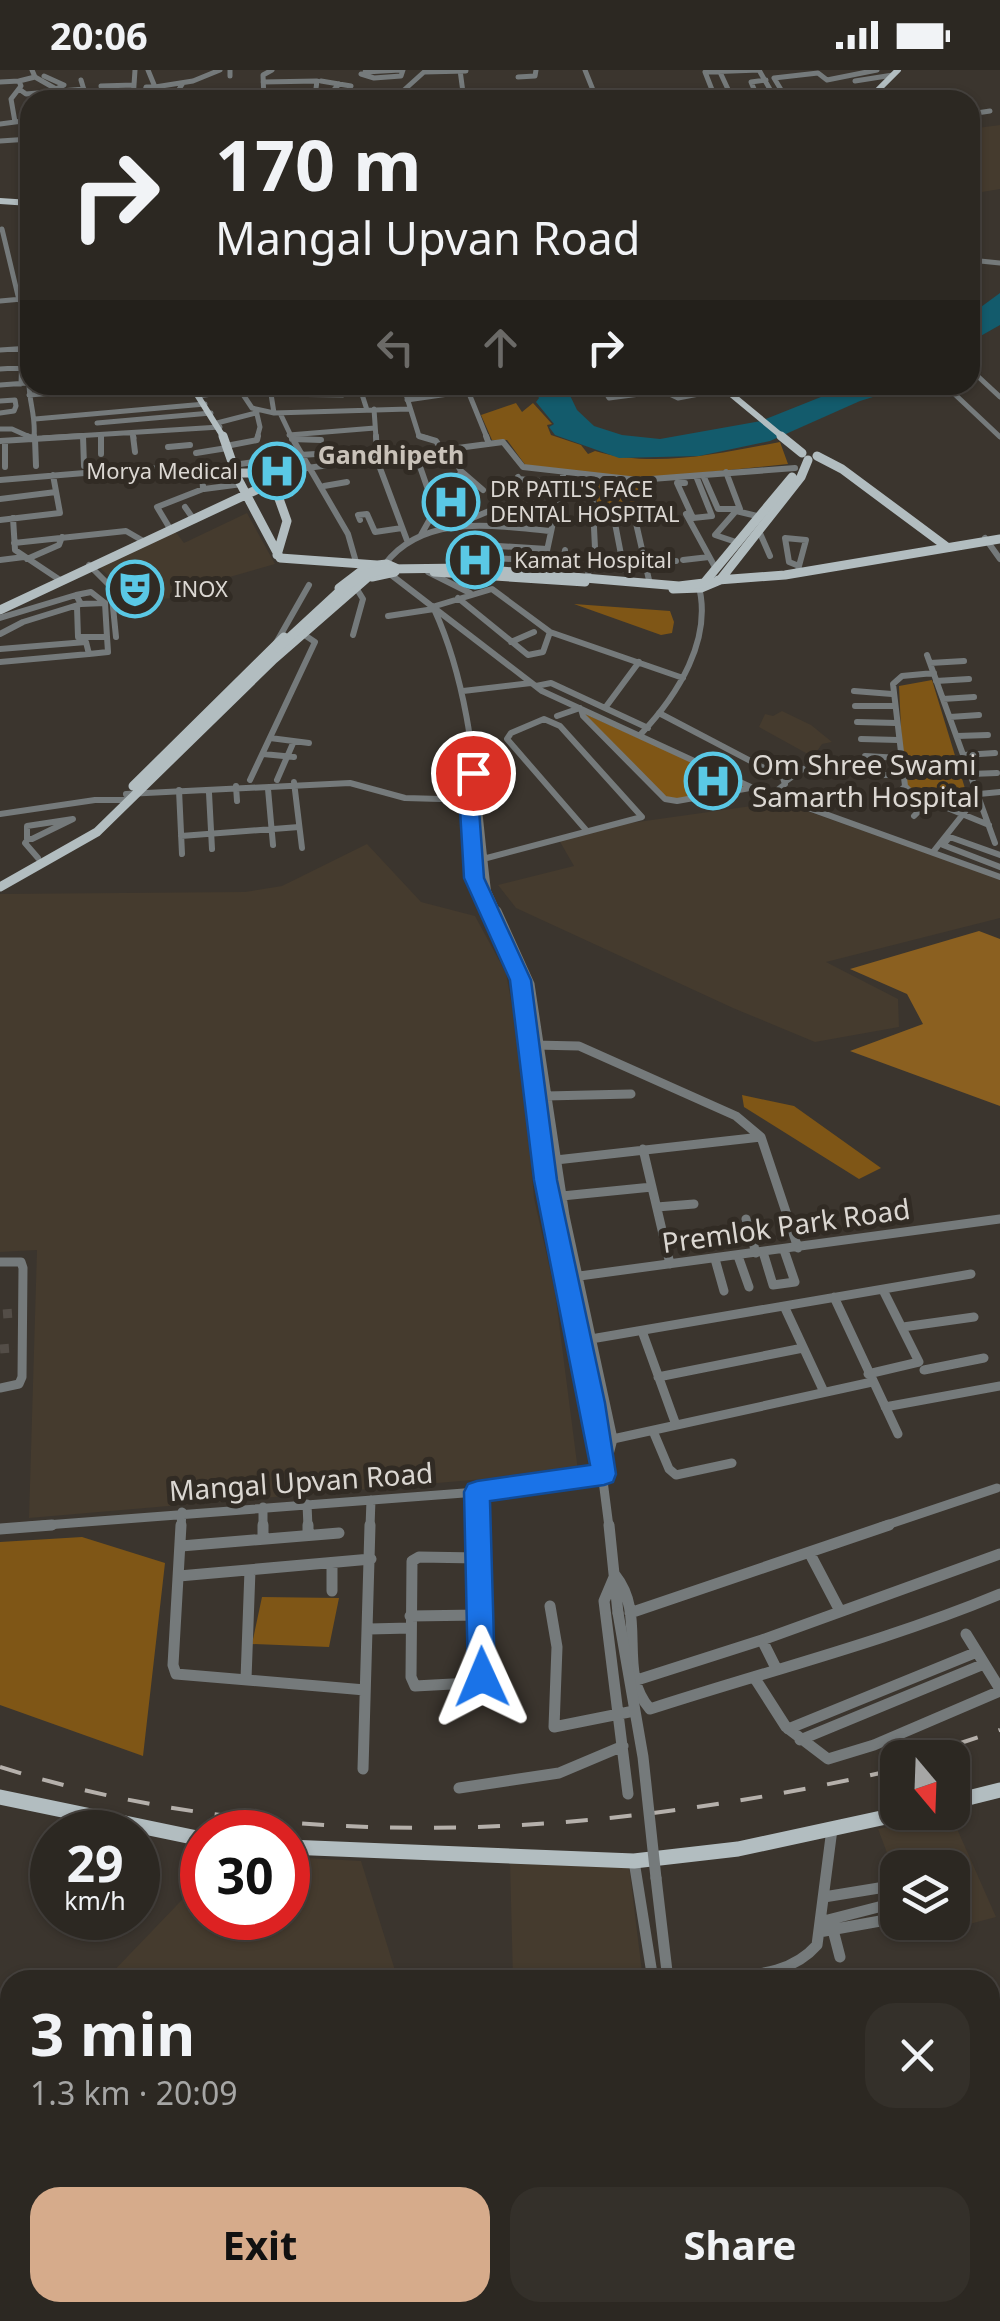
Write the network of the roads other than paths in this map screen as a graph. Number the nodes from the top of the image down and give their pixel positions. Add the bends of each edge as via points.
1 (32, 70) edge
2 (135, 70) edge
3 (220, 70) edge
4 (272, 70) edge
5 (463, 70) edge
6 (536, 70) edge
7 (760, 70) edge
8 (804, 70) edge
9 (877, 70) edge
10 (906, 70) edge
11 (719, 71) edge
12 (360, 72) edge
13 (408, 72) edge
14 (424, 72) edge
15 (896, 72) edge
16 (332, 73) dead end
17 (44, 76) dead end
18 (768, 76) junction
19 (518, 77) dead end
20 (36, 78) junction
21 (81, 80) dead end
22 (855, 80) dead end
23 (19, 81) junction
24 (319, 81) junction
25 (0, 82) edge
26 (263, 82) junction
27 (183, 83) junction
28 (134, 84) junction
29 (348, 84) junction
30 (19, 89) joint
31 (56, 89) junction
32 (50, 90) edge
33 (84, 90) joint
34 (101, 90) edge
35 (134, 90) edge
36 (165, 90) edge
37 (178, 90) edge
38 (263, 90) edge
39 (316, 90) edge
40 (332, 90) edge
41 (350, 90) edge
42 (404, 90) edge
43 (712, 90) edge
44 (755, 90) edge
45 (773, 90) edge
46 (782, 90) edge
47 (878, 90) edge
48 (886, 90) edge
49 (990, 112) dead end
50 (980, 113) edge
51 (0, 124) edge
52 (19, 127) joint
53 (2, 228) edge
54 (20, 281) edge
55 (980, 378) edge
56 (41, 395) edge
57 (144, 395) edge
58 (184, 395) edge
59 (198, 395) edge
60 (243, 395) edge
61 (271, 395) edge
62 (363, 395) edge
63 (405, 395) edge
64 (433, 395) edge
65 (472, 395) edge
66 (737, 395) edge
67 (956, 395) edge
68 (29, 396) joint
69 (1000, 397) edge
70 (65, 398) dead end
71 (407, 400) junction
72 (0, 407) edge
73 (409, 409) junction
74 (370, 410) junction
75 (256, 411) junction
76 (277, 412) junction
77 (211, 413) junction
78 (35, 419) junction
79 (97, 423) dead end
80 (218, 425) junction
81 (375, 428) junction
82 (0, 429) edge
83 (167, 431) junction
84 (133, 434) junction
85 (83, 436) junction
86 (101, 436) junction
87 (291, 437) junction
88 (1000, 437) edge
89 (35, 439) junction
90 (321, 440) dead end
91 (3, 441) edge
92 (489, 444) junction
93 (190, 445) dead end
94 (227, 447) junction
95 (446, 450) junction
96 (135, 452) dead end
97 (332, 452) dead end
98 (100, 454) dead end
99 (196, 454) dead end
100 (300, 455) junction
101 (416, 455) junction
102 (808, 456) junction
103 (261, 460) dead end
104 (377, 460) junction
105 (36, 466) dead end
106 (84, 466) dead end
107 (5, 467) dead end
108 (306, 468) junction
109 (166, 469) junction
110 (234, 469) junction
111 (461, 470) junction
112 (202, 471) junction
113 (796, 471) junction
114 (727, 474) junction
115 (53, 475) junction
116 (132, 476) dead end
117 (700, 478) junction
118 (275, 479) junction
119 (0, 480) edge
120 (347, 482) dead end
121 (324, 486) junction
122 (592, 487) dead end
123 (204, 489) junction
124 (245, 490) junction
125 (483, 490) dead end
126 (56, 492) junction
127 (536, 492) dead end
128 (0, 498) edge
129 (680, 502) dead end
130 (224, 503) junction
131 (451, 506) junction
132 (253, 507) junction
133 (185, 508) dead end
134 (10, 509) dead end
135 (511, 509) junction
136 (435, 510) junction
137 (490, 510) junction
138 (554, 511) junction
139 (757, 516) junction
140 (192, 517) junction
141 (12, 518) junction
142 (0, 520) edge
143 (360, 520) dead end
144 (464, 521) junction
145 (84, 522) dead end
146 (456, 526) junction
147 (486, 526) junction
148 (169, 527) junction
149 (402, 528) junction
150 (504, 528) junction
151 (759, 531) junction
152 (550, 532) junction
153 (85, 535) junction
154 (421, 536) junction
155 (62, 537) junction
156 (1000, 538) edge
157 (986, 539) junction
158 (142, 541) junction
159 (736, 542) junction
160 (14, 543) junction
161 (408, 543) junction
162 (498, 546) junction
163 (940, 547) junction
164 (547, 549) junction
165 (565, 550) dead end
166 (278, 555) junction
167 (770, 556) dead end
168 (710, 557) junction
169 (26, 558) junction
170 (495, 558) junction
171 (1000, 559) edge
172 (0, 560) edge
173 (544, 561) junction
174 (680, 561) joint
175 (646, 562) junction
176 (90, 565) junction
177 (388, 568) junction
178 (799, 568) junction
179 (361, 570) junction
180 (624, 570) dead end
181 (428, 572) junction
182 (492, 572) junction
183 (561, 574) junction
184 (541, 576) junction
185 (714, 577) junction
186 (58, 578) junction
187 (587, 579) junction
188 (649, 580) junction
189 (309, 585) dead end
190 (356, 586) junction
191 (470, 594) junction
192 (76, 596) junction
193 (458, 601) junction
194 (104, 604) junction
195 (79, 606) junction
196 (0, 608) edge
197 (435, 609) junction
198 (388, 616) dead end
199 (0, 618) edge
200 (297, 626) junction
201 (534, 632) dead end
202 (550, 632) junction
203 (0, 634) edge
204 (353, 634) dead end
205 (111, 637) junction
206 (511, 641) junction
207 (0, 649) edge
208 (490, 649) junction
209 (272, 652) junction
210 (89, 654) junction
211 (964, 661) dead end
212 (0, 662) edge
213 (639, 662) junction
214 (935, 677) junction
215 (683, 678) junction
216 (969, 679) dead end
217 (534, 684) junction
218 (464, 691) junction
219 (854, 691) dead end
220 (892, 694) junction
221 (974, 697) dead end
222 (943, 699) junction
223 (856, 706) dead end
224 (894, 706) junction
225 (581, 708) junction
226 (605, 708) junction
227 (659, 712) junction
228 (980, 715) dead end
229 (557, 716) dead end
230 (950, 717) junction
231 (857, 722) dead end
232 (896, 723) junction
233 (644, 732) junction
234 (988, 735) dead end
235 (957, 736) junction
236 (270, 738) junction
237 (860, 739) dead end
238 (898, 740) junction
239 (294, 741) junction
240 (310, 743) dead end
241 (996, 753) dead end
242 (263, 754) junction
243 (964, 755) junction
244 (864, 756) dead end
245 (291, 757) junction
246 (900, 758) junction
247 (804, 769) dead end
248 (998, 773) dead end
249 (971, 774) junction
250 (872, 775) dead end
251 (902, 775) junction
252 (250, 780) dead end
253 (277, 780) dead end
254 (786, 781) junction
255 (294, 782) junction
256 (236, 786) junction
257 (905, 786) junction
258 (757, 787) junction
259 (268, 789) dead end
260 (179, 790) junction
261 (775, 792) junction
262 (1000, 792) edge
263 (209, 793) dead end
264 (979, 794) junction
265 (475, 798) junction
266 (125, 799) junction
267 (238, 801) dead end
268 (929, 801) junction
269 (74, 804) junction
270 (886, 806) dead end
271 (0, 814) edge
272 (986, 814) junction
273 (1000, 814) edge
274 (914, 816) dead end
275 (963, 816) junction
276 (73, 820) junction
277 (988, 824) junction
278 (299, 827) junction
279 (271, 829) junction
280 (586, 830) junction
281 (243, 832) junction
282 (211, 834) junction
283 (181, 836) junction
284 (996, 837) edge
285 (948, 838) junction
286 (28, 840) junction
287 (273, 845) dead end
288 (242, 846) dead end
289 (302, 848) dead end
290 (212, 850) dead end
291 (935, 851) junction
292 (182, 854) dead end
293 (1000, 855) edge
294 (38, 858) junction
295 (483, 860) junction
296 (1000, 872) edge
297 (0, 879) edge
298 (0, 887) edge
299 (534, 1045) junction
300 (632, 1094) dead end
301 (546, 1096) junction
302 (761, 1137) junction
303 (643, 1149) junction
304 (556, 1160) junction
305 (652, 1187) junction
306 (562, 1196) junction
307 (694, 1204) dead end
308 (657, 1208) junction
309 (746, 1220) dead end
310 (998, 1220) edge
311 (798, 1248) junction
312 (784, 1250) junction
313 (759, 1253) junction
314 (737, 1256) junction
315 (715, 1259) junction
316 (0, 1262) edge
317 (670, 1264) junction
318 (740, 1274) dead end
319 (971, 1274) dead end
320 (572, 1277) junction
321 (749, 1288) dead end
322 (883, 1290) junction
323 (724, 1291) dead end
324 (834, 1298) junction
325 (784, 1306) junction
326 (974, 1317) dead end
327 (903, 1326) junction
328 (642, 1331) junction
329 (591, 1339) junction
330 (803, 1348) junction
331 (984, 1358) dead end
332 (924, 1370) junction
333 (658, 1378) junction
334 (870, 1378) junction
335 (1000, 1386) edge
336 (0, 1388) edge
337 (824, 1392) junction
338 (885, 1408) junction
339 (676, 1425) junction
340 (653, 1431) junction
341 (898, 1434) dead end
342 (612, 1439) junction
343 (732, 1463) dead end
344 (604, 1474) junction
345 (997, 1488) dead end
346 (477, 1492) junction
347 (371, 1500) junction
348 (307, 1504) junction
349 (263, 1507) junction
350 (182, 1512) junction
351 (0, 1530) edge
352 (339, 1532) dead end
353 (308, 1535) junction
354 (263, 1539) junction
355 (181, 1546) junction
356 (809, 1552) junction
357 (1000, 1554) edge
358 (478, 1558) junction
359 (370, 1559) junction
360 (332, 1563) junction
361 (250, 1570) junction
362 (615, 1575) junction
363 (179, 1576) junction
364 (332, 1591) dead end
365 (1000, 1594) edge
366 (550, 1606) dead end
367 (840, 1611) junction
368 (624, 1613) junction
369 (480, 1614) junction
370 (410, 1622) junction
371 (369, 1629) junction
372 (966, 1634) dead end
373 (762, 1640) junction
374 (977, 1652) junction
375 (984, 1664) junction
376 (776, 1668) junction
377 (754, 1677) junction
378 (246, 1679) junction
379 (637, 1680) junction
380 (365, 1690) junction
381 (1000, 1690) edge
382 (634, 1710) junction
383 (618, 1714) junction
384 (788, 1729) junction
385 (800, 1740) junction
386 (623, 1746) junction
387 (364, 1769) dead end
388 (460, 1788) dead end
389 (1000, 1790) edge
390 (628, 1794) dead end
391 (0, 1797) edge
392 (970, 1798) edge
393 (880, 1818) edge
394 (832, 1829) junction
395 (180, 1834) edge
396 (310, 1847) edge
397 (634, 1861) junction
398 (880, 1888) edge
399 (824, 1897) junction
400 (880, 1908) edge
401 (880, 1921) edge
402 (820, 1927) junction
403 (833, 1930) junction
404 (840, 1957) dead end
405 (651, 1970) edge
406 (667, 1970) edge
407 (762, 1970) edge

1 - 20 street
2 - 28 street
3 - 27 street
4 - 26 street
5 - 14 street
6 - 19 street
7 - 11 street
7 - 18 street
8 - 18 street
9 - 46 street via 827,80 818,74 774,78
10 - 48 main road
11 - 43 street via 704,73
12 - 12 street via 374,78 404,75 402,70
12 - 29 street
13 - 14 street
14 - 42 street
15 - 22 street
15 - 47 main road
16 - 24 street
17 - 31 street via 64,85
18 - 44 street via 752,80
18 - 45 street
20 - 23 street
20 - 31 street
21 - 33 street
23 - 25 street
23 - 30 street
24 - 26 street
24 - 29 street
24 - 39 street
26 - 38 street
27 - 36 street
27 - 37 street
28 - 34 street
28 - 35 street
29 - 40 street
29 - 41 street
30 - 52 street via 11,99
31 - 32 street
31 - 33 street
49 - 50 street
51 - 52 street
53 - 54 street
55 - 69 street
56 - 68 street
57 - 70 street
58 - 78 street
59 - 77 main road
60 - 75 street
61 - 76 street
62 - 74 street
63 - 71 street
64 - 71 street
65 - 92 street
66 - 102 main road
67 - 88 street
68 - 78 street
71 - 73 street
72 - 72 street via 16,410 15,400
73 - 74 street
73 - 95 street via 421,438
74 - 76 street
74 - 81 street
75 - 76 street
75 - 80 street
75 - 94 street via 257,440
76 - 87 street
77 - 79 street
77 - 80 main road
78 - 89 street
80 - 83 street
80 - 94 main road
81 - 87 street
81 - 104 street
82 - 89 street
83 - 84 street
83 - 93 street via 168,448
84 - 86 street
84 - 96 street
85 - 86 street
85 - 89 street
85 - 106 street
86 - 98 street
87 - 90 street
87 - 100 street
89 - 91 street
89 - 105 street
91 - 107 street
92 - 95 street
92 - 117 street via 508,443 523,467 621,480
94 - 99 street
94 - 110 main road
95 - 101 street
95 - 111 street
97 - 100 street
100 - 108 street
101 - 104 street
101 - 136 street
102 - 113 main road
102 - 163 main road
103 - 110 street
104 - 108 street
104 - 149 street
108 - 118 street
108 - 121 street
109 - 112 street
109 - 115 street
109 - 116 street
110 - 112 street
110 - 118 main road
110 - 124 main road
111 - 125 street
111 - 131 street
112 - 123 street
113 - 114 street
113 - 139 main road
113 - 151 main road via 801,477
113 - 209 main road, bridge via 704,584 376,570
114 - 117 street
114 - 117 street via 740,508 718,509
115 - 119 street
115 - 126 street
117 - 117 street via 712,516 693,518 677,483
118 - 124 main road
118 - 166 main road via 288,522
120 - 121 street
121 - 179 street
122 - 187 street via 595,548
123 - 124 street
123 - 148 street via 157,507
124 - 130 main road
124 - 132 main road
126 - 128 street
126 - 141 street via 60,512
127 - 138 street via 519,474 562,480
129 - 168 street
130 - 132 main road
130 - 140 main road
130 - 158 main road
131 - 136 street
131 - 144 street
132 - 166 main road
133 - 140 street
134 - 141 street
135 - 137 street
135 - 138 street
135 - 150 street
136 - 154 street
137 - 144 street
137 - 147 street
138 - 152 street
139 - 159 main road
139 - 159 street via 736,510 714,536
140 - 148 main road
141 - 142 street
141 - 160 street
143 - 149 street via 358,515 367,514 375,532
144 - 146 street
145 - 153 street
146 - 147 street
146 - 154 street
147 - 150 street
148 - 158 main road
149 - 161 street
150 - 152 street
150 - 162 street
151 - 167 street
151 - 185 main road
152 - 164 street
153 - 155 street
153 - 158 street via 126,530
154 - 161 street
155 - 160 street
155 - 169 street via 59,545
156 - 157 main road
157 - 163 main road
157 - 171 street
158 - 176 main road
159 - 185 main road
160 - 169 street
161 - 177 street via 393,552
162 - 164 street
162 - 170 street
163 - 178 main road
163 - 185 main road via 790,575
164 - 173 street
165 - 183 street
166 - 179 main road
168 - 174 street
168 - 185 street
169 - 172 street
169 - 186 street
170 - 173 street
170 - 182 street
173 - 184 street
174 - 175 street
175 - 180 street via 636,512 614,511
175 - 188 street
176 - 186 main road
176 - 205 street via 111,587
177 - 179 main road
177 - 179 main road
177 - 181 main road
177 - 182 main road
177 - 197 street
178 - 178 street via 806,540 786,538 789,562
178 - 185 main road
179 - 190 main road
179 - 200 main road
181 - 182 main road
181 - 191 street
182 - 184 main road
183 - 184 main road
183 - 187 main road
184 - 187 main road
185 - 187 main road
185 - 188 main road
185 - 215 street
186 - 196 main road
187 - 188 main road
189 - 200 street
190 - 200 main road
190 - 204 street via 363,600
191 - 193 street
191 - 202 street via 492,589
192 - 194 street via 91,592
192 - 195 street
192 - 199 street
193 - 197 street
193 - 206 street
194 - 195 street
194 - 205 street
195 - 203 street
195 - 205 street via 78,637
197 - 198 street
197 - 208 street
197 - 218 street
200 - 209 main road
200 - 209 street
200 - 236 street via 315,642
201 - 206 street
202 - 206 street via 537,656
202 - 213 street
205 - 210 street via 108,652
206 - 208 street
207 - 210 street via 86,642
208 - 217 street
209 - 266 main road
210 - 212 street
211 - 214 street via 928,659
213 - 215 street
213 - 226 street
214 - 216 street
214 - 220 street via 902,676
214 - 222 street
215 - 227 street
217 - 218 street
217 - 225 street
217 - 226 street via 551,684
217 - 233 street
218 - 265 street
219 - 220 street
220 - 224 street
221 - 222 street
222 - 230 street
223 - 224 street
224 - 232 street
225 - 229 street
225 - 233 street
225 - 258 street via 668,800
226 - 233 street
227 - 233 street
227 - 254 street
228 - 230 street
230 - 235 street
231 - 232 street
232 - 238 street
233 - 258 street
233 - 258 street via 706,769
234 - 235 street
235 - 243 street
236 - 239 street
236 - 242 street
237 - 238 street
238 - 246 street
239 - 240 street
239 - 245 street
241 - 243 street
242 - 245 street
242 - 252 street
243 - 249 street
244 - 246 street
245 - 253 street
246 - 251 street
247 - 254 street
248 - 249 street
249 - 264 street
250 - 251 street
251 - 257 street
254 - 261 street
255 - 256 street
255 - 265 street via 350,783 405,798
255 - 278 street
256 - 260 street
256 - 267 street
257 - 268 street
257 - 270 street
258 - 261 street
258 - 291 street
259 - 279 street
260 - 266 street
260 - 283 street
261 - 291 street
262 - 264 street
263 - 282 street
264 - 272 street
264 - 275 street
265 - 295 street
265 - 299 street via 469,809 474,878 518,969
266 - 269 street
266 - 294 main road via 83,835
266 - 298 main road via 88,838
268 - 274 street
268 - 275 street
269 - 271 street
269 - 276 street
272 - 273 street
272 - 277 street
275 - 277 street
275 - 285 street
276 - 286 street
276 - 286 street via 25,826
277 - 284 street
278 - 279 street
278 - 289 street
279 - 281 street
279 - 287 street
280 - 280 street via 508,742 512,732 553,720 642,817
280 - 295 street
281 - 282 street
281 - 288 street
282 - 283 street
282 - 290 street
283 - 292 street
285 - 291 street
285 - 293 street
285 - 296 street via 944,845
286 - 294 street
291 - 296 street
294 - 297 main road
295 - 299 street via 490,900 527,974
299 - 301 street
299 - 302 street via 579,1046 724,1109
299 - 320 street via 545,1180
300 - 301 street
301 - 304 street
302 - 303 street
302 - 311 street
303 - 304 street
303 - 305 street
304 - 306 street
305 - 306 street
305 - 308 street
306 - 320 street
307 - 308 street
308 - 317 street
309 - 313 street
310 - 311 street, Premlok Park Road
311 - 312 street, Premlok Park Road
312 - 313 street, Premlok Park Road
312 - 313 street via 795,1282 773,1284
313 - 314 street, Premlok Park Road
314 - 315 street, Premlok Park Road
314 - 318 street
314 - 321 street
315 - 317 street, Premlok Park Road
315 - 323 street
316 - 336 street via 22,1262 19,1384
317 - 320 street, Premlok Park Road
319 - 322 street
320 - 329 street
320 - 344 street
322 - 324 street
322 - 327 street
324 - 325 street
324 - 334 street
325 - 328 street
325 - 330 street
326 - 327 street
327 - 332 street
328 - 329 street
328 - 333 street
329 - 342 street
330 - 333 street
330 - 337 street
331 - 332 street
332 - 334 street
333 - 339 street
334 - 337 street
334 - 338 street
335 - 338 street
337 - 339 street
338 - 341 street
339 - 340 street
340 - 342 street
340 - 343 street via 676,1475
342 - 344 street
344 - 346 street, Mangal Upvan Road
344 - 362 street
345 - 356 street
346 - 347 street, Mangal Upvan Road
346 - 358 street
347 - 348 street, Mangal Upvan Road
347 - 359 street
348 - 349 street, Mangal Upvan Road
348 - 353 street
349 - 350 street, Mangal Upvan Road
349 - 354 street
350 - 351 street, Mangal Upvan Road
350 - 355 street
352 - 353 street
353 - 354 street
354 - 355 street
355 - 363 street
356 - 367 street
356 - 368 street
357 - 367 street
358 - 369 street
358 - 370 street via 415,1558
359 - 360 street
359 - 371 street
360 - 361 street
360 - 364 street
361 - 363 street
361 - 378 street
362 - 368 street via 628,1594
362 - 383 street via 604,1601
363 - 378 street via 176,1674
365 - 376 street via 910,1630
366 - 383 street via 557,1647 554,1728
367 - 373 street
368 - 379 street
368 - 382 street, bridge
369 - 370 street
369 - 370 street via 482,1677 472,1683 415,1686
370 - 371 street
371 - 380 street
372 - 374 street
373 - 376 street
373 - 379 street
374 - 375 street
374 - 384 street
375 - 381 street
375 - 385 street
376 - 377 street
377 - 379 street via 658,1709 645,1706
377 - 384 street
378 - 380 street
380 - 387 street
381 - 385 street via 834,1758
382 - 383 street
382 - 406 street, bridge
383 - 386 street
384 - 385 street
386 - 388 street via 559,1773
386 - 390 street
389 - 392 main road
391 - 395 main road
393 - 394 main road
394 - 397 main road via 736,1852
394 - 399 street
396 - 397 main road
397 - 405 street
398 - 399 street
399 - 402 street
400 - 402 street
401 - 403 street
402 - 403 street
402 - 407 street via 817,1945 802,1962
403 - 404 street

